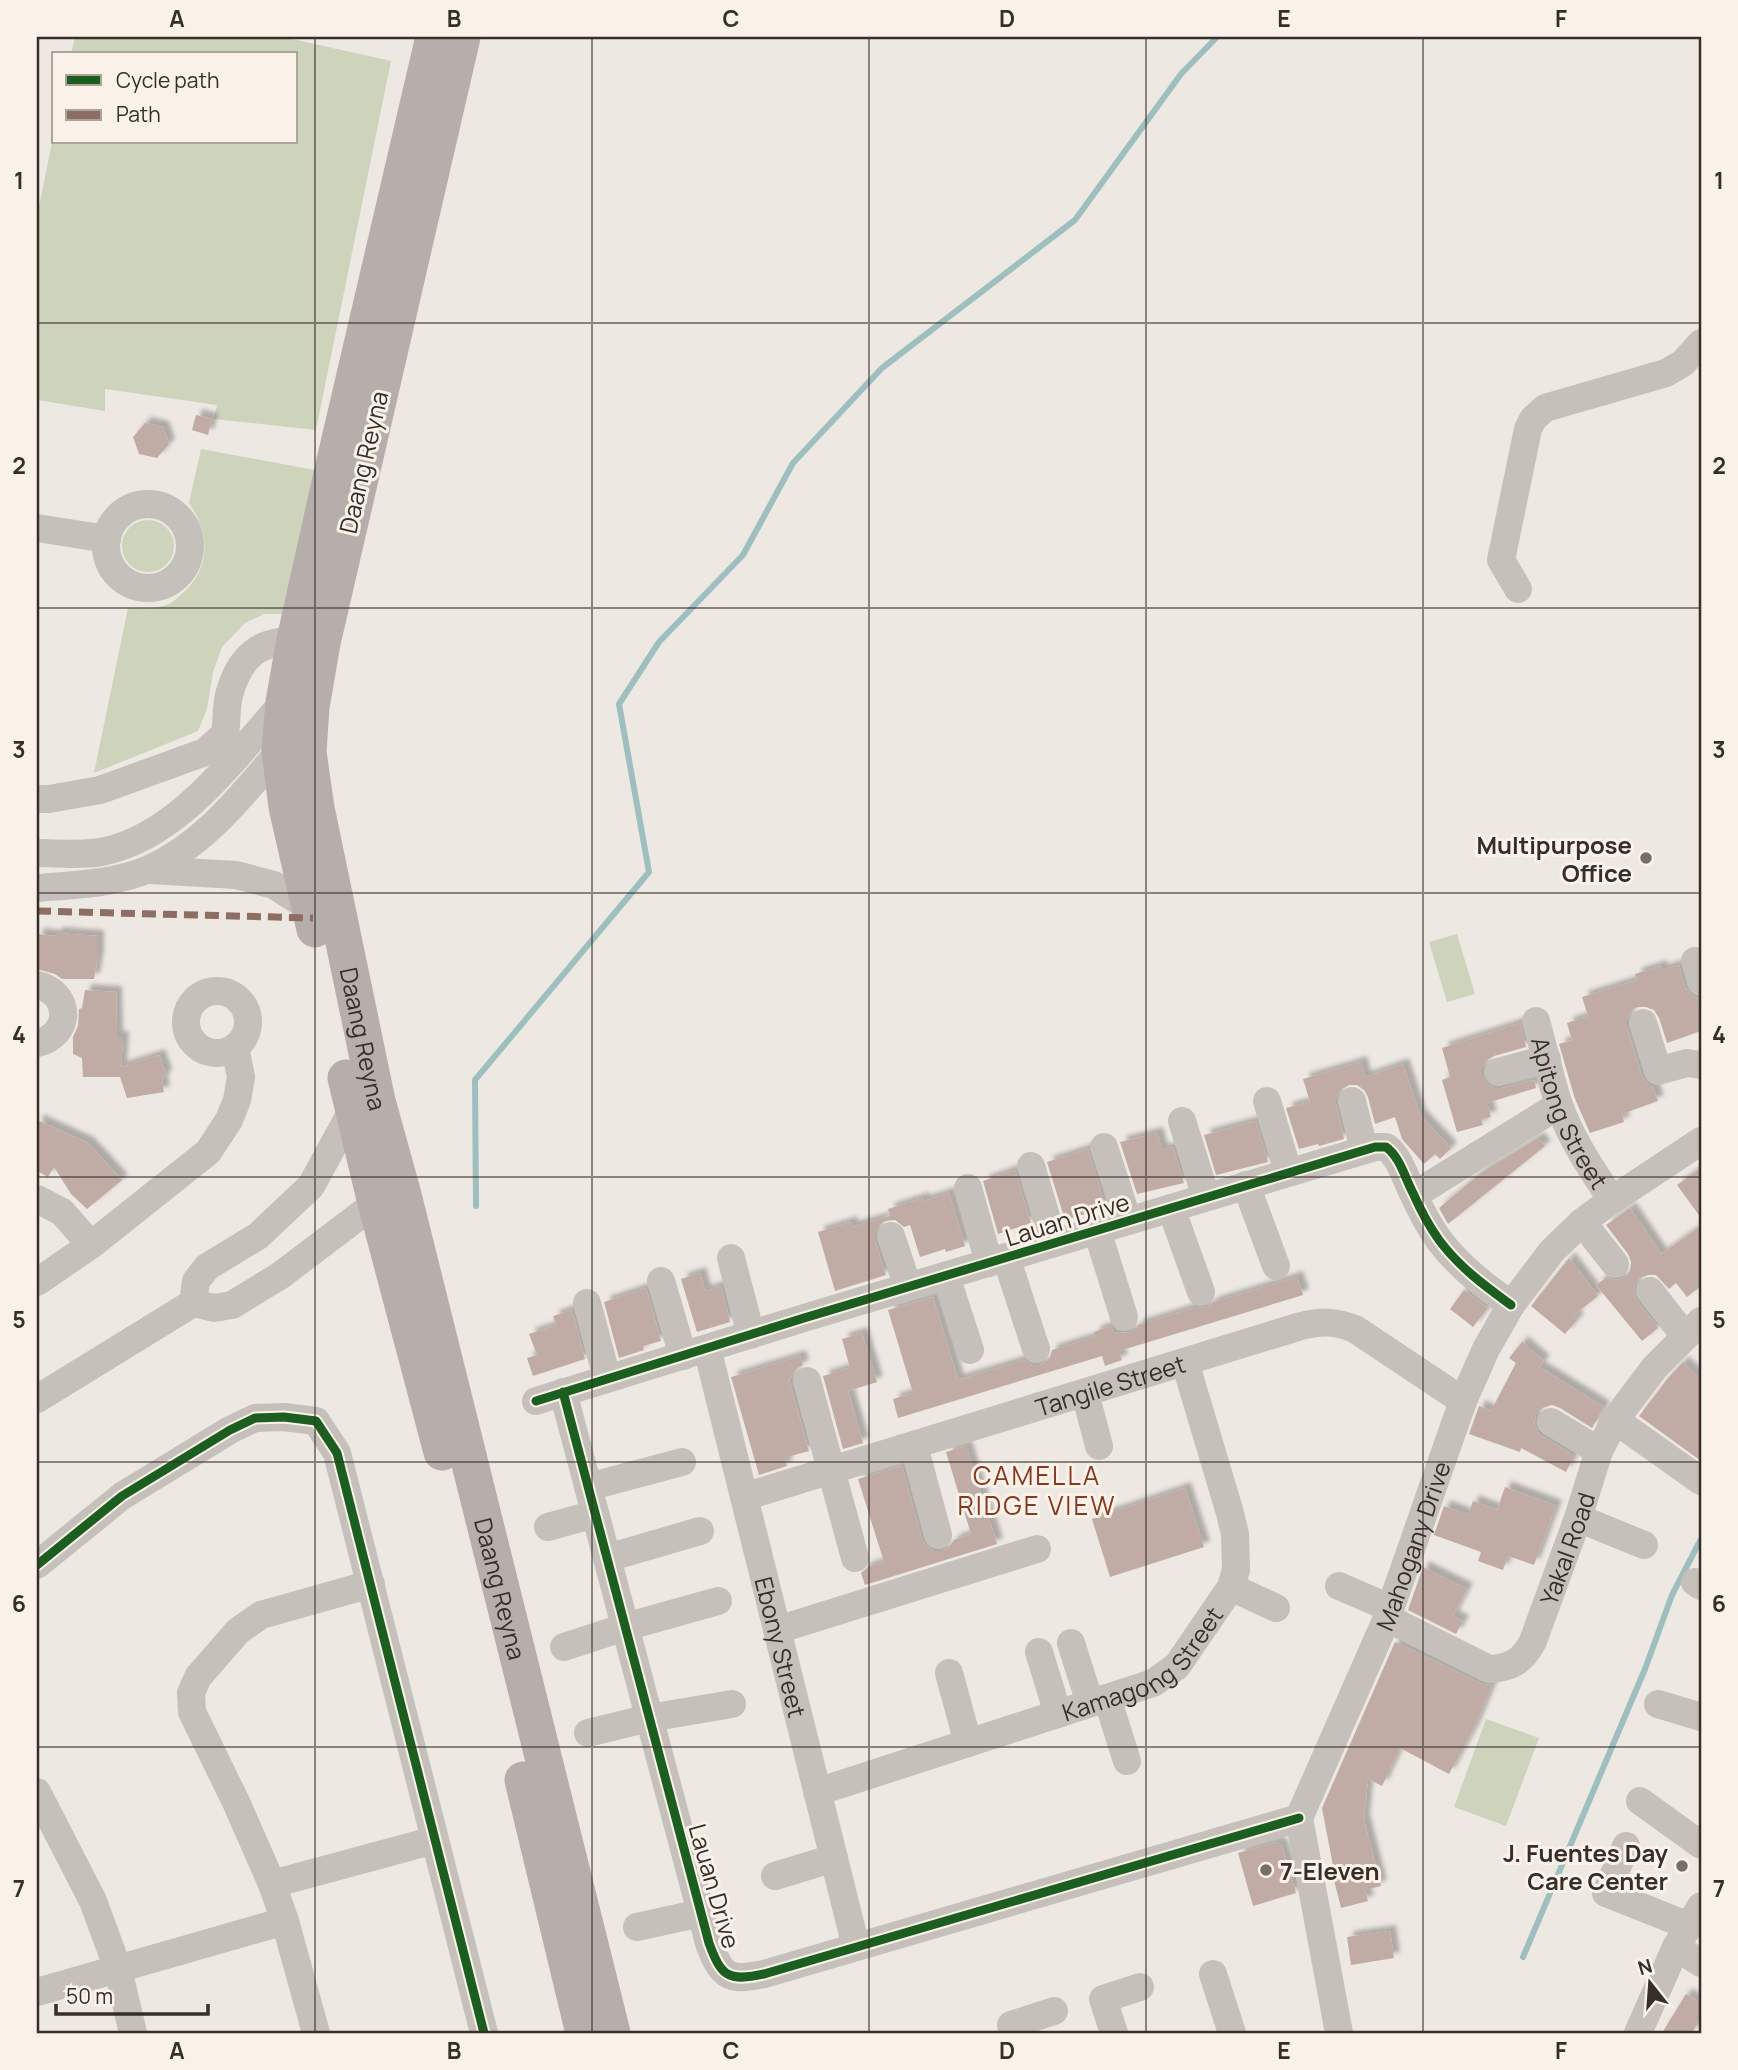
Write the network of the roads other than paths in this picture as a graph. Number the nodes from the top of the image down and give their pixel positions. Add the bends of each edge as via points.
1 (434, 37) edge
2 (462, 37) edge
3 (1701, 343) edge
4 (37, 528) edge
5 (107, 538) dead end
6 (1518, 589) dead end
7 (309, 641) junction
8 (297, 705) junction
9 (294, 751) junction
10 (37, 799) edge
11 (37, 853) edge
12 (147, 870) junction
13 (37, 888) edge
14 (311, 909) junction
15 (37, 985) edge
16 (1536, 1021) dead end
17 (1643, 1023) dead end
18 (37, 1043) edge
19 (235, 1047) dead end
20 (1547, 1059) junction
21 (1701, 1065) edge
22 (1498, 1072) dead end
23 (1266, 1101) dead end
24 (1352, 1101) dead end
25 (365, 1105) junction
26 (1559, 1105) junction
27 (1182, 1121) dead end
28 (1701, 1141) edge
29 (1104, 1147) dead end
30 (1364, 1149) junction
31 (1031, 1166) dead end
32 (1288, 1172) junction
33 (1246, 1185) junction
34 (968, 1188) dead end
35 (1414, 1195) junction
36 (1206, 1197) junction
37 (37, 1199) edge
38 (390, 1199) junction
39 (1612, 1200) junction
40 (1171, 1208) junction
41 (1128, 1221) junction
42 (1582, 1222) junction
43 (1097, 1230) junction
44 (891, 1236) dead end
45 (1054, 1243) junction
46 (91, 1245) junction
47 (731, 1258) dead end
48 (997, 1260) junction
49 (1615, 1264) dead end
50 (1276, 1266) dead end
51 (946, 1276) junction
52 (661, 1281) dead end
53 (37, 1282) edge
54 (908, 1287) junction
55 (1650, 1291) dead end
56 (1201, 1292) dead end
57 (193, 1303) junction
58 (587, 1303) dead end
59 (1511, 1306) junction
60 (1124, 1317) dead end
61 (1693, 1328) edge
62 (751, 1335) junction
63 (1036, 1349) dead end
64 (970, 1350) dead end
65 (695, 1352) junction
66 (1185, 1362) junction
67 (607, 1378) junction
68 (807, 1381) dead end
69 (563, 1392) junction
70 (1085, 1393) junction
71 (37, 1399) edge
72 (536, 1401) dead end
73 (1463, 1401) junction
74 (1615, 1420) junction
75 (1551, 1422) dead end
76 (914, 1446) junction
77 (1099, 1446) dead end
78 (1599, 1451) junction
79 (682, 1462) dead end
80 (831, 1471) junction
81 (1701, 1481) edge
82 (588, 1487) junction
83 (744, 1497) junction
84 (595, 1514) junction
85 (1578, 1518) junction
86 (548, 1527) dead end
87 (700, 1531) dead end
88 (939, 1535) dead end
89 (1644, 1545) dead end
90 (1037, 1549) dead end
91 (607, 1558) junction
92 (855, 1558) dead end
93 (37, 1565) edge
94 (371, 1584) junction
95 (1339, 1586) dead end
96 (1231, 1587) junction
97 (718, 1601) dead end
98 (1276, 1608) dead end
99 (1388, 1613) junction
100 (625, 1627) junction
101 (777, 1630) junction
102 (1071, 1643) dead end
103 (564, 1647) dead end
104 (1039, 1652) dead end
105 (949, 1673) dead end
106 (1099, 1701) junction
107 (732, 1704) dead end
108 (1658, 1704) dead end
109 (1058, 1714) junction
110 (1701, 1717) edge
111 (649, 1718) junction
112 (588, 1733) dead end
113 (968, 1743) junction
114 (1127, 1761) dead end
115 (37, 1792) edge
116 (817, 1792) junction
117 (1640, 1801) dead end
118 (1299, 1818) junction
119 (435, 1840) junction
120 (1701, 1845) edge
121 (1626, 1846) dead end
122 (834, 1858) junction
123 (775, 1876) dead end
124 (272, 1884) junction
125 (701, 1913) junction
126 (285, 1921) junction
127 (1689, 1926) edge
128 (637, 1927) dead end
129 (856, 1947) junction
130 (1701, 1963) edge
131 (118, 1969) junction
132 (1213, 1974) dead end
133 (1140, 1987) dead end
134 (37, 1992) edge
135 (1054, 2011) dead end
136 (133, 2033) edge
137 (316, 2033) edge
138 (484, 2033) edge
139 (584, 2033) edge
140 (612, 2033) edge
141 (1013, 2033) edge
142 (1114, 2033) edge
143 (1233, 2033) edge
144 (1339, 2033) edge
145 (1638, 2033) edge

1 - 7 main road, Daang Reyna via 334,464
2 - 7 main road, Daang Reyna
3 - 6 street via 1666,373 1545,408 1533,419 1501,560
4 - 5 street
7 - 8 main road, Daang Reyna
7 - 10 street via 275,642 257,649 239,668 229,697 225,734 205,752 100,790
8 - 9 main road, Daang Reyna
8 - 11 street via 166,824 140,839 106,851
9 - 12 street via 178,854
9 - 14 main road, Daang Reyna via 287,807
9 - 25 main road, Daang Reyna via 316,808
12 - 13 street via 83,885
12 - 14 street via 236,875 274,885
14 - 25 main road, Daang Reyna
15 - 18 street via 56,994 63,1017 51,1037
16 - 20 street, Apitong Street
17 - 21 street via 1658,1071 1687,1063
19 - 46 street via 241,1077 237,1100 208,1152
20 - 22 street
20 - 26 street, Apitong Street
23 - 32 street
24 - 30 street
25 - 38 main road, Daang Reyna
25 - 57 street via 311,1186 258,1236 207,1266 196,1281
26 - 35 street
26 - 39 street, Apitong Street via 1581,1152
27 - 36 street
28 - 39 street, Mahogany Drive
29 - 41 street
30 - 32 street, Lauan Drive
30 - 35 street, Lauan Drive via 1386,1147 1392,1152
31 - 45 street
32 - 33 street, Lauan Drive
33 - 36 street, Lauan Drive
33 - 50 street
34 - 48 street
35 - 59 street, Lauan Drive via 1438,1239 1457,1262
36 - 40 street, Lauan Drive
37 - 46 street via 62,1212
38 - 57 street via 232,1305 214,1308
38 - 139 main road, Daang Reyna via 470,1561
38 - 140 main road, Daang Reyna
39 - 42 street, Mahogany Drive
40 - 41 street, Lauan Drive
40 - 56 street
41 - 43 street, Lauan Drive
42 - 49 street
42 - 59 street, Mahogany Drive via 1552,1251
43 - 45 street, Lauan Drive
43 - 60 street
44 - 54 street
45 - 48 street, Lauan Drive
46 - 53 street
47 - 62 street
48 - 51 street, Lauan Drive
48 - 63 street
51 - 54 street, Lauan Drive
51 - 64 street
52 - 65 street, Ebony Street
54 - 62 street, Lauan Drive
55 - 61 street
57 - 71 street
58 - 67 street
59 - 73 street, Mahogany Drive
61 - 74 street, Yakal Road
62 - 65 street, Lauan Drive
65 - 67 street, Lauan Drive
65 - 83 street, Ebony Street
66 - 70 street, Tangile Street
66 - 73 street, Tangile Street via 1301,1326 1339,1323 1388,1336
66 - 96 street, Kamagong Street via 1235,1534 1236,1570
67 - 69 street, Lauan Drive
68 - 80 street
69 - 72 street, Lauan Drive
69 - 82 street, Lauan Drive
70 - 76 street, Tangile Street
70 - 77 street
73 - 99 street, Mahogany Drive
74 - 78 street, Yakal Road
74 - 81 street
75 - 78 street
76 - 80 street, Tangile Street
76 - 88 street
78 - 85 street, Yakal Road
79 - 82 street
80 - 83 street, Tangile Street
80 - 92 street
82 - 84 street, Lauan Drive
83 - 101 street, Ebony Street
84 - 86 street
84 - 91 street, Lauan Drive
85 - 89 street
85 - 99 street, Yakal Road via 1533,1641 1516,1663 1489,1668
87 - 91 street
90 - 101 street
91 - 100 street, Lauan Drive
93 - 94 street via 122,1496 230,1430 255,1418 284,1416 316,1421 337,1453
94 - 119 street
94 - 124 street via 261,1615 238,1630 198,1676 191,1693 192,1712
95 - 99 street, Yakal Road
96 - 98 street
96 - 106 street, Kamagong Street via 1177,1666 1153,1684
97 - 100 street
99 - 118 street, Mahogany Drive
100 - 103 street
100 - 111 street, Lauan Drive
101 - 116 street, Ebony Street
102 - 106 street
104 - 109 street
105 - 113 street
106 - 109 street, Kamagong Street
106 - 114 street
107 - 111 street
108 - 110 street
109 - 113 street, Kamagong Street
111 - 112 street
111 - 125 street, Lauan Drive
113 - 116 street, Kamagong Street
115 - 131 street via 93,1901
116 - 122 street, Ebony Street
117 - 120 street
118 - 129 street, Lauan Drive
118 - 144 street
119 - 124 street
119 - 138 street
121 - 127 street via 1606,1893
122 - 123 street
122 - 129 street, Ebony Street
124 - 126 street
125 - 128 street
125 - 129 street, Lauan Drive via 716,1961 733,1977 757,1975
126 - 131 street
126 - 137 street
127 - 130 street
127 - 145 street
131 - 134 street
131 - 136 street
132 - 143 street
133 - 142 street via 1103,1999
135 - 141 street via 1010,2025

